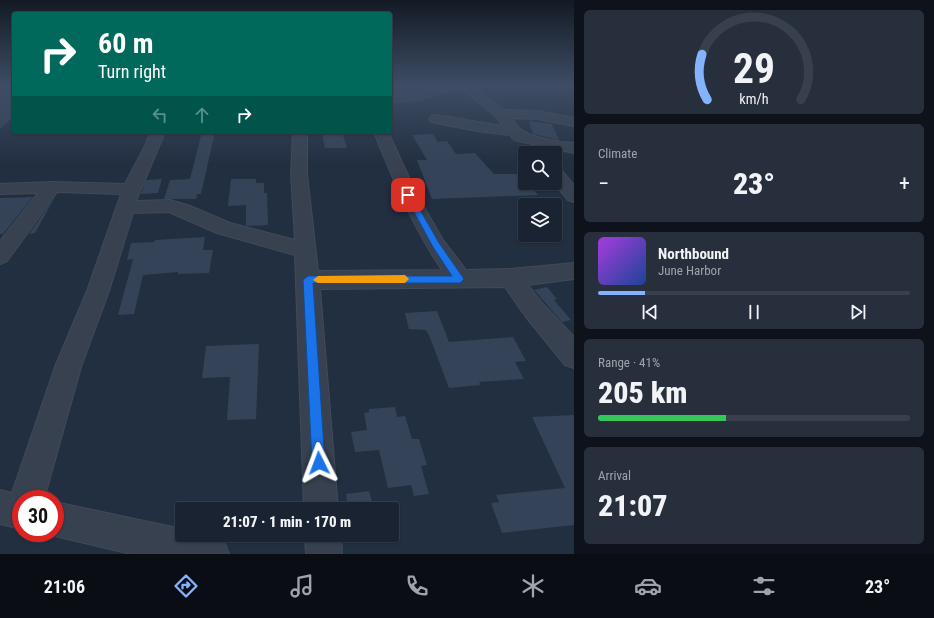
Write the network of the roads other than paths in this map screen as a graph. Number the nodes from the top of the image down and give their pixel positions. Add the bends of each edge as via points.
1 (498, 112) edge
2 (501, 114) junction
3 (436, 118) dead end
4 (574, 122) edge
5 (513, 131) junction
6 (157, 134) edge
7 (300, 134) edge
8 (383, 134) edge
9 (528, 146) edge
10 (574, 148) edge
11 (562, 182) edge
12 (52, 188) junction
13 (0, 189) edge
14 (574, 196) edge
15 (129, 198) junction
16 (306, 251) junction
17 (0, 256) edge
18 (574, 271) edge
19 (511, 278) junction
20 (460, 279) junction
21 (308, 280) junction
22 (574, 356) edge
23 (30, 490) edge
24 (321, 502) edge
25 (0, 507) edge
26 (12, 510) edge
27 (64, 521) edge
28 (323, 542) edge
29 (211, 554) edge
30 (324, 554) edge

1 - 2 street
2 - 4 street via 538,115
2 - 5 street
3 - 5 street via 477,128
5 - 9 street
5 - 10 street via 558,146
6 - 15 street
7 - 16 street via 299,174
8 - 20 street via 408,195 436,245
11 - 14 street
12 - 13 street
12 - 15 street
12 - 17 street
15 - 16 street via 170,206 224,228
15 - 23 street via 98,291 68,367
16 - 21 street
18 - 19 street
19 - 20 street
19 - 22 street
20 - 21 street
21 - 24 street
25 - 26 street
27 - 29 street
28 - 30 street

